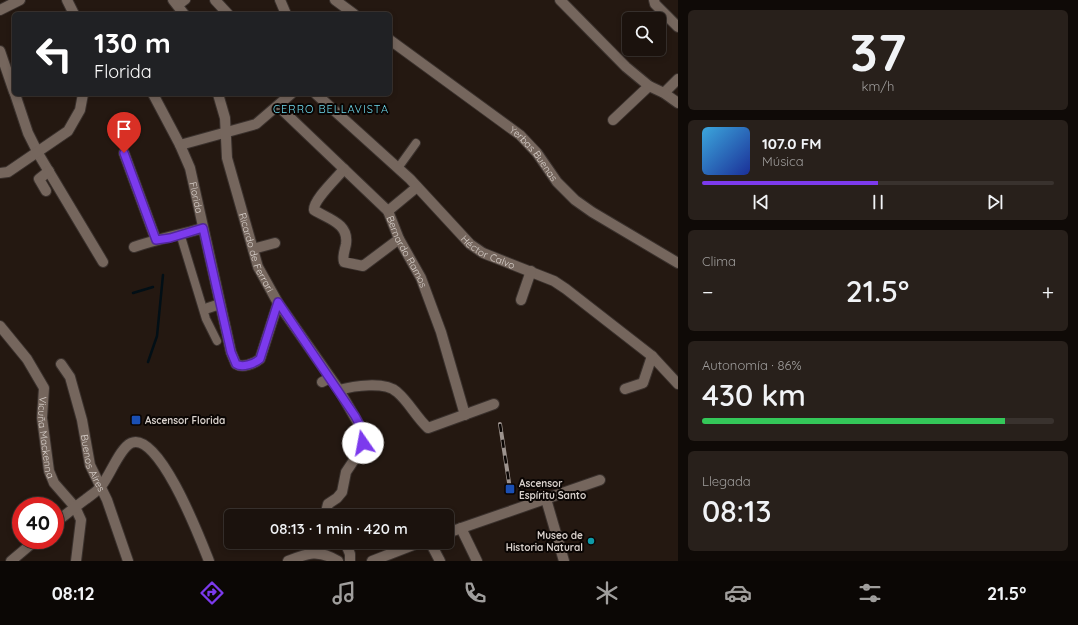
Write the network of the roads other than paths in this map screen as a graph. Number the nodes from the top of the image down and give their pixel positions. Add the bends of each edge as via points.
1 (20, 0) edge
2 (67, 0) edge
3 (215, 0) edge
4 (280, 0) edge
5 (335, 0) edge
6 (560, 0) edge
7 (654, 0) edge
8 (0, 10) edge
9 (73, 12) edge
10 (226, 12) edge
11 (285, 12) edge
12 (351, 12) edge
13 (678, 27) edge
14 (392, 41) edge
15 (0, 51) edge
16 (678, 79) edge
17 (649, 86) junction
18 (12, 87) edge
19 (664, 93) junction
20 (15, 96) edge
21 (83, 96) edge
22 (155, 96) edge
23 (219, 96) edge
24 (288, 96) edge
25 (318, 96) edge
26 (678, 103) edge
27 (278, 106) junction
28 (613, 120) dead end
29 (226, 132) junction
30 (416, 143) dead end
31 (180, 145) junction
32 (37, 151) junction
33 (124, 153) dead end
34 (398, 168) junction
35 (344, 170) junction
36 (49, 171) junction
37 (0, 173) edge
38 (417, 187) junction
39 (46, 191) dead end
40 (388, 211) junction
41 (203, 228) junction
42 (399, 239) junction
43 (156, 240) junction
44 (182, 240) dead end
45 (275, 243) dead end
46 (134, 247) dead end
47 (253, 249) junction
48 (103, 262) dead end
49 (678, 263) edge
50 (531, 271) junction
51 (521, 300) dead end
52 (278, 302) junction
53 (220, 304) junction
54 (208, 308) dead end
55 (0, 326) edge
56 (217, 341) dead end
57 (652, 356) junction
58 (61, 364) dead end
59 (678, 384) edge
60 (339, 390) junction
61 (625, 390) dead end
62 (494, 404) dead end
63 (465, 415) junction
64 (600, 480) dead end
65 (102, 486) junction
66 (546, 499) junction
67 (75, 506) junction
68 (327, 509) edge
69 (64, 516) edge
70 (461, 528) junction
71 (454, 530) edge
72 (25, 549) edge
73 (348, 549) edge
74 (403, 549) edge
75 (434, 549) edge
76 (11, 561) edge
77 (76, 561) edge
78 (128, 561) edge
79 (209, 561) edge
80 (288, 561) edge
81 (338, 561) edge
82 (350, 561) edge
83 (372, 561) edge
84 (440, 561) edge
85 (477, 561) edge
86 (564, 561) edge

1 - 8 street
2 - 9 street
3 - 10 street
4 - 11 street
5 - 12 street
6 - 17 street via 626,67
7 - 13 street
14 - 49 street, Yerbas Buenas via 520,135 537,153 556,182 579,203
15 - 18 street
16 - 19 street
17 - 19 street
17 - 28 street
19 - 26 street
20 - 32 street
21 - 32 street via 80,110 68,131
22 - 31 street, Florida
23 - 29 street, Ricardo de Ferrari
24 - 27 street
25 - 34 street, Héctor Calvo
27 - 29 street via 256,124
27 - 35 street, Bernardo Ramos
29 - 31 street
29 - 47 street, Ricardo de Ferrari via 227,158
30 - 34 street
31 - 41 street, Florida via 190,168
32 - 36 street
32 - 37 street via 8,172
33 - 43 street
34 - 38 street, Héctor Calvo
35 - 40 street, Bernardo Ramos
35 - 42 street via 314,206 314,210 332,218 344,230 347,242 344,262 364,266
36 - 39 street via 39,179
36 - 48 street
38 - 40 street
38 - 50 street, Héctor Calvo via 461,236 476,248
40 - 42 street, Bernardo Ramos
41 - 43 street
41 - 53 street, Florida
42 - 63 street, Bernardo Ramos via 423,283 441,332
43 - 46 street
44 - 56 street via 206,319
45 - 47 street
47 - 52 street, Ricardo de Ferrari via 258,267
50 - 51 street
50 - 57 street, Héctor Calvo via 566,288
52 - 53 street, Florida via 260,359 238,366 231,352
52 - 60 street, Ricardo de Ferrari via 326,380
53 - 54 street
55 - 67 street, Vicuña Mackenna via 27,359 44,388 42,418 49,471 54,483
57 - 59 street, Héctor Calvo
57 - 61 street via 643,383
58 - 65 street, Buenos Aires via 70,377 82,420 90,465
60 - 63 street via 355,386 390,388 397,392 428,428
60 - 68 street, Ricardo de Ferrari via 364,433 363,443 346,472 342,492 328,504
62 - 63 street
64 - 66 street
65 - 67 street
65 - 78 street, Buenos Aires
65 - 79 street via 123,450 130,443 142,442 167,471 178,490
66 - 70 street
66 - 86 street
67 - 69 street
67 - 77 street via 81,520
70 - 71 street
70 - 85 street
72 - 76 street
73 - 82 street
74 - 83 street
75 - 84 street
80 - 81 street via 310,553 318,553

